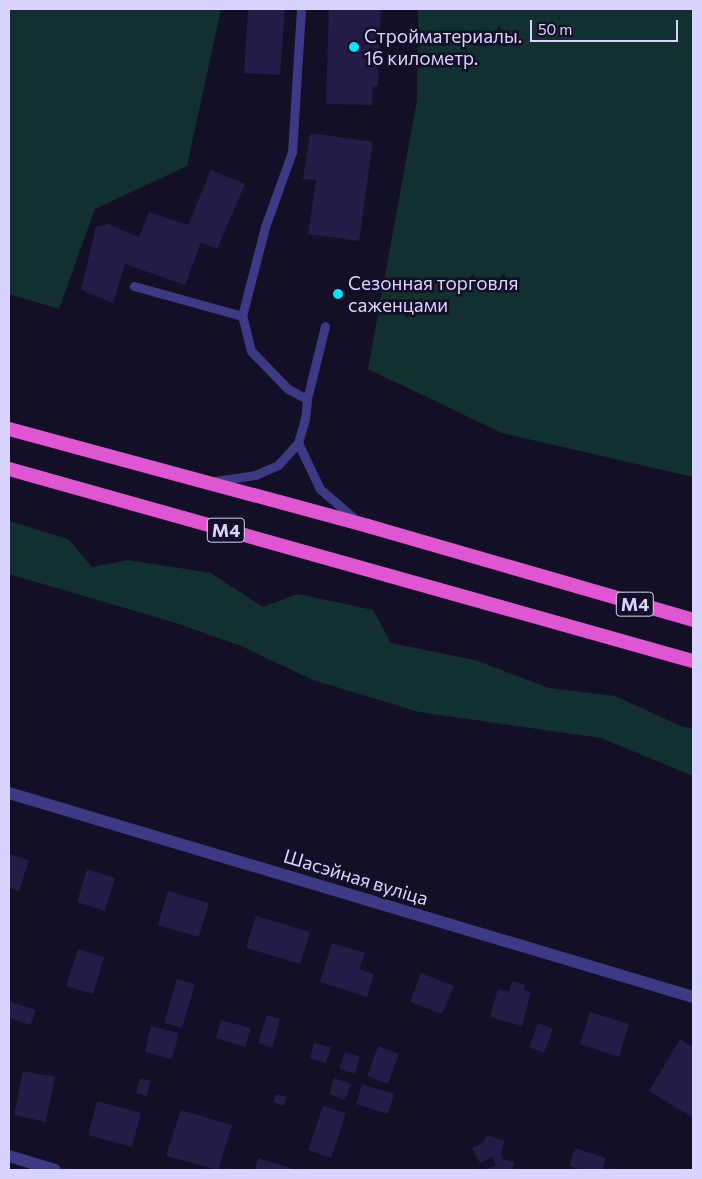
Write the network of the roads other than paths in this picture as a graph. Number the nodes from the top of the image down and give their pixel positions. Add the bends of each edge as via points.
1 (301, 9) edge
2 (134, 286) dead end
3 (242, 316) junction
4 (325, 326) dead end
5 (307, 399) junction
6 (9, 429) edge
7 (298, 443) junction
8 (9, 469) edge
9 (205, 482) junction
10 (368, 526) junction
11 (693, 620) edge
12 (693, 661) edge
13 (9, 793) edge
14 (693, 997) edge
15 (9, 1156) edge
16 (55, 1170) edge

1 - 3 lane via 292,152 265,227
2 - 3 lane
3 - 5 lane via 251,350 288,390
4 - 5 lane
5 - 7 lane
6 - 9 highway, М4
7 - 9 lane via 278,466 254,474
7 - 10 lane via 320,489 336,505
8 - 12 highway, М4
9 - 10 highway, М4
10 - 11 highway, М4
13 - 14 street, Шасэйная вуліца
15 - 16 street

